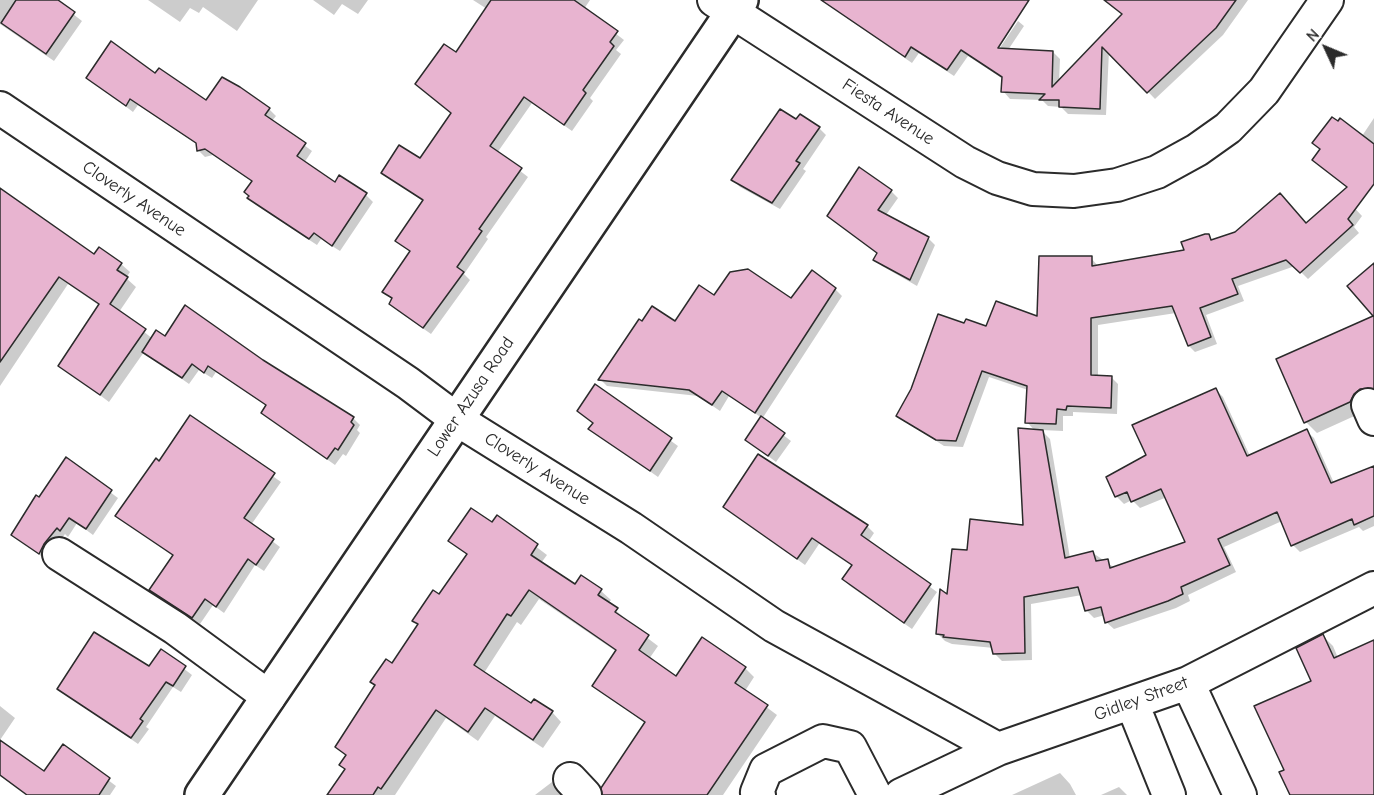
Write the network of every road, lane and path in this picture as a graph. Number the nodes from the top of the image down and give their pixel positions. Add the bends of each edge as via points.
1 (1327, 0) edge
2 (729, 4) edge
3 (0, 108) edge
4 (456, 419) junction
5 (59, 554) dead end
6 (1374, 588) edge
7 (1188, 683) junction
8 (269, 697) junction
9 (1132, 703) junction
10 (998, 748) junction
11 (202, 795) edge
12 (759, 795) edge
13 (875, 795) edge
14 (902, 795) edge
15 (1169, 795) edge
16 (1240, 795) edge

1 - 2 street, Fiesta Avenue via 1264,91 1228,128 1157,172 1117,185 1074,191 1033,189 976,167
2 - 4 main road, Lower Azusa Road
3 - 4 street, Cloverly Avenue
4 - 8 main road, Lower Azusa Road
4 - 10 street, Cloverly Avenue via 632,528 774,627
5 - 8 street via 175,628
6 - 7 street, Gidley Street
7 - 9 street, Gidley Street
7 - 16 street
8 - 11 main road, Lower Azusa Road
9 - 10 street, Gidley Street
9 - 15 street
10 - 14 street, Gidley Street
12 - 13 street via 766,770 824,741 850,747

